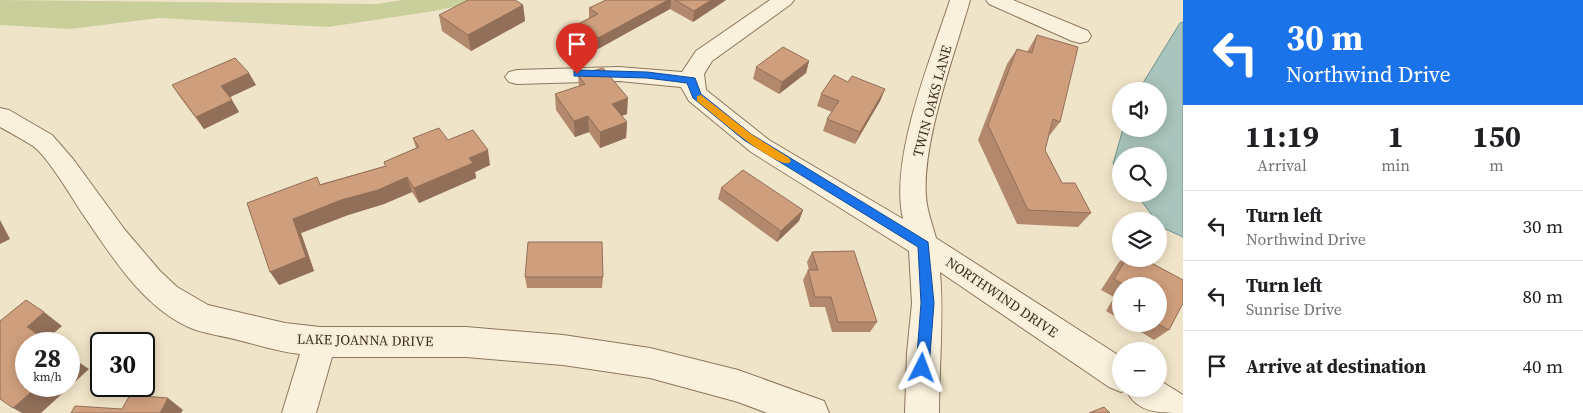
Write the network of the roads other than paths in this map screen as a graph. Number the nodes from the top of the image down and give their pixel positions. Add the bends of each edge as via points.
1 (784, 0) edge
2 (960, 0) edge
3 (996, 0) edge
4 (1080, 36) dead end
5 (517, 77) dead end
6 (691, 80) junction
7 (0, 116) edge
8 (923, 245) junction
9 (320, 342) junction
10 (1112, 370) edge
11 (1155, 397) edge
12 (299, 413) edge
13 (812, 413) edge
14 (922, 413) edge
15 (1181, 413) edge

1 - 6 street via 704,56
2 - 8 street, TWIN OAKS LANE via 923,122 914,167 913,204
3 - 4 street
5 - 6 street via 619,74
6 - 8 street, NORTHWIND DRIVE via 697,95 748,137
7 - 9 street, LAKE JOANNA DRIVE via 43,140 115,238 166,296 202,318 285,338
8 - 10 street, NORTHWIND DRIVE
8 - 14 street, TWIN OAKS LANE via 927,303
9 - 12 street
9 - 13 street, LAKE JOANNA DRIVE via 466,342 563,350 650,363 738,386
11 - 15 street

